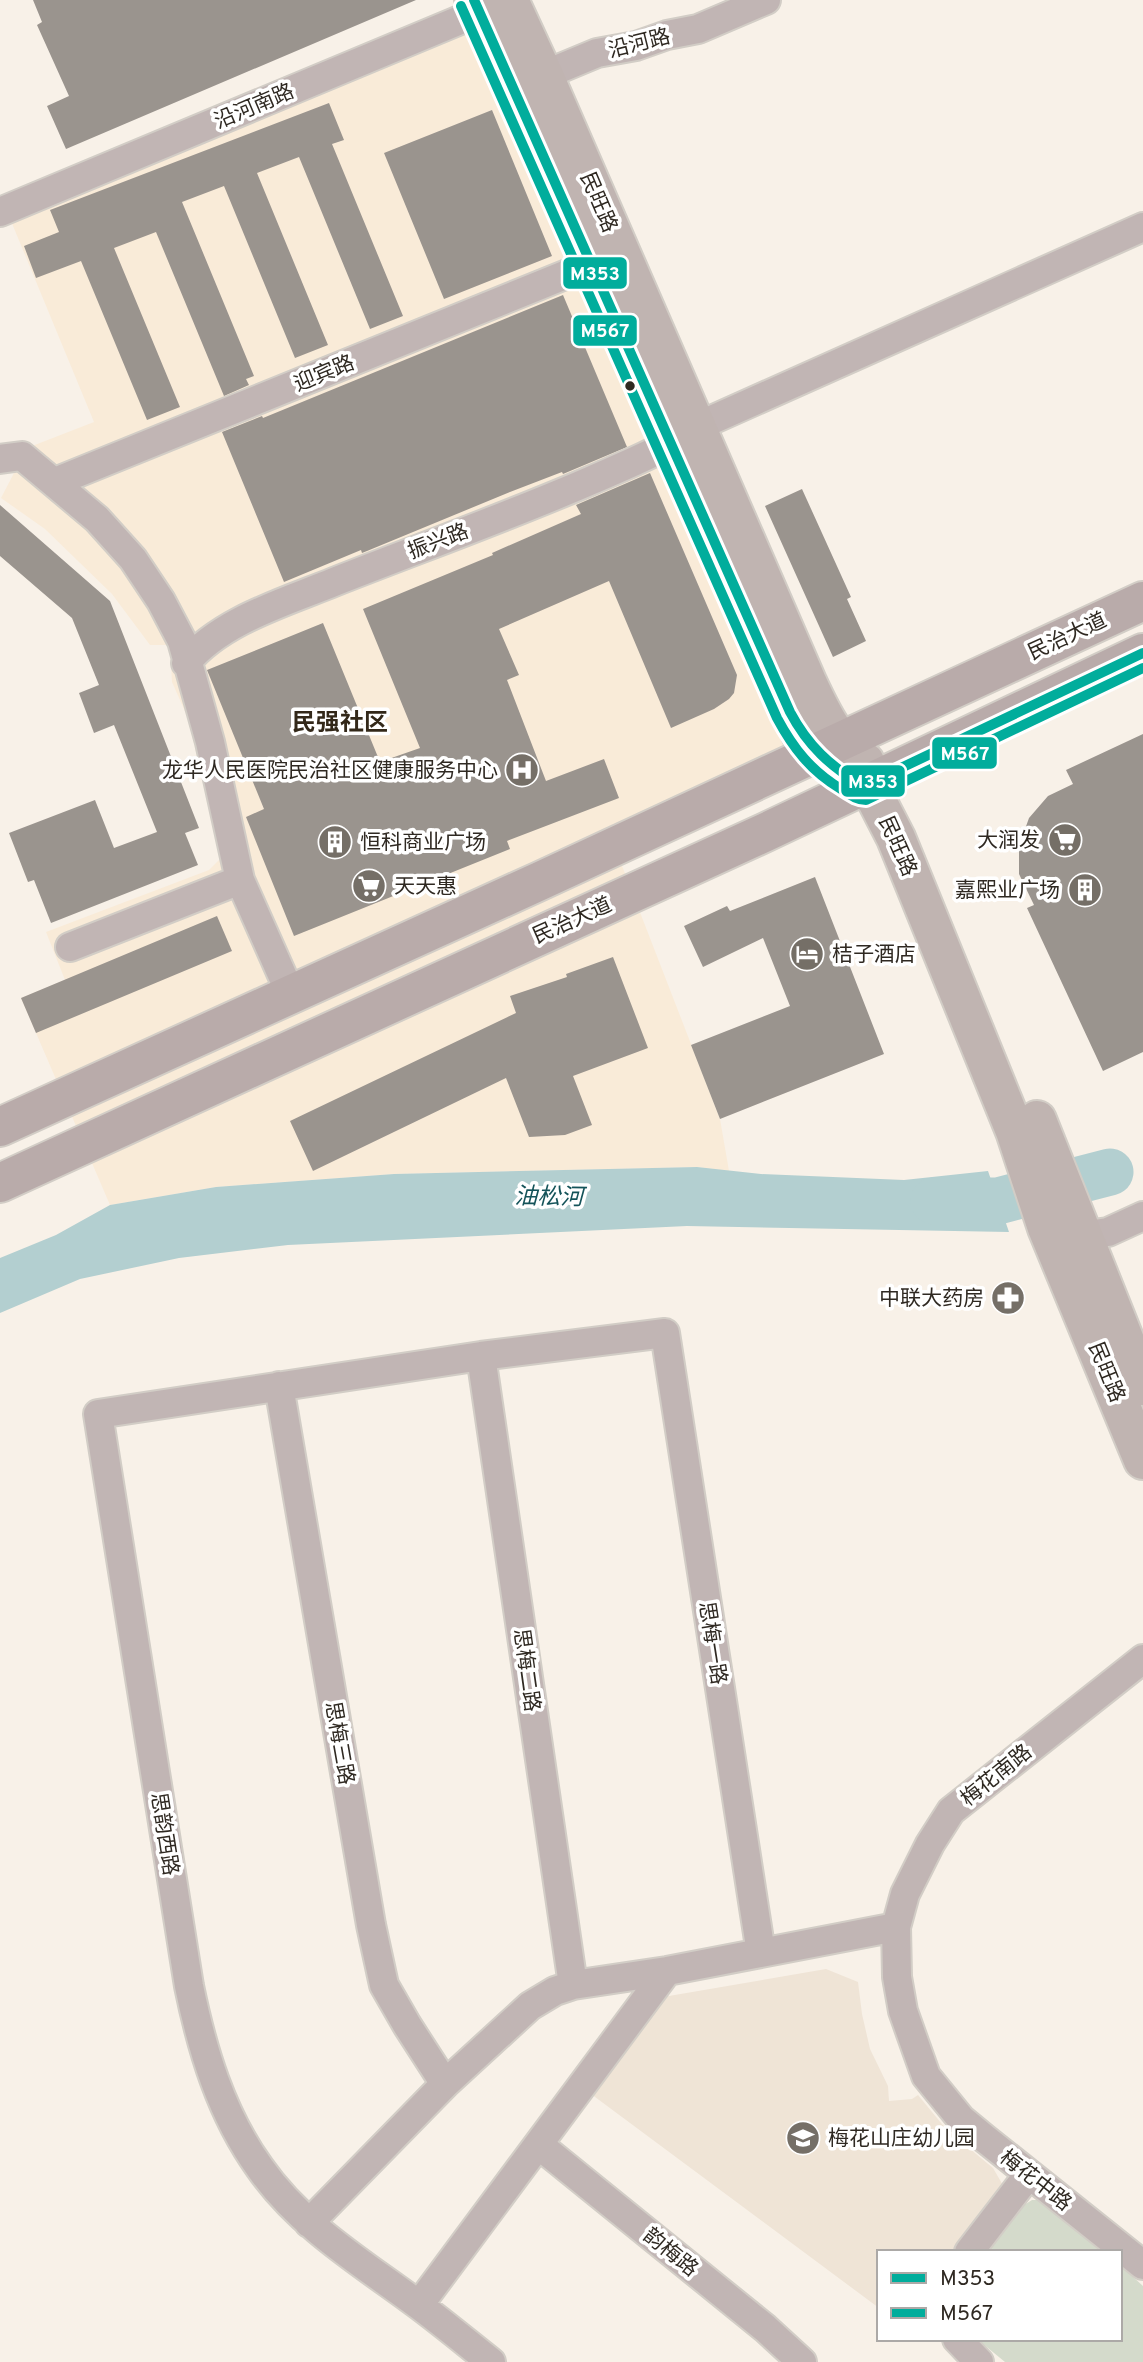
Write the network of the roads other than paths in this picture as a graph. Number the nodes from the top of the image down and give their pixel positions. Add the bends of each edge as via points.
1 (766, 0) edge
2 (492, 3) edge
3 (528, 82) junction
4 (0, 212) edge
5 (1143, 227) edge
6 (592, 264) junction
7 (684, 436) junction
8 (0, 459) edge
9 (55, 482) junction
10 (1143, 601) edge
11 (1143, 653) edge
12 (186, 663) junction
13 (827, 746) junction
14 (874, 781) junction
15 (240, 880) junction
16 (70, 947) dead end
17 (291, 995) junction
18 (0, 1127) edge
19 (0, 1184) edge
20 (1143, 1216) edge
21 (1064, 1231) junction
22 (481, 1356) junction
23 (279, 1386) junction
24 (1143, 1386) edge
25 (1143, 1460) edge
26 (1143, 1659) edge
27 (896, 1927) junction
28 (761, 1953) junction
29 (667, 1971) junction
30 (573, 1985) junction
31 (445, 2084) junction
32 (539, 2145) junction
33 (1029, 2174) junction
34 (309, 2223) junction
35 (970, 2250) edge
36 (1143, 2265) edge
37 (419, 2305) junction
38 (959, 2341) edge
39 (491, 2362) edge
40 (802, 2362) edge
41 (979, 2362) edge

1 - 3 street, 沿河路 via 698,29 597,53
2 - 3 main road, 民旺路
2 - 4 street, 沿河南路
3 - 6 main road, 民旺路
3 - 7 main road, 民旺路
5 - 7 street, 振兴路
6 - 7 main road, 民旺路
6 - 9 street, 迎宾路
7 - 12 street, 振兴路 via 555,496 241,622 214,635
7 - 13 main road, 民旺路 via 821,712
8 - 9 street via 22,456
9 - 12 street via 133,559 182,641
10 - 13 main road, 民治大道
11 - 14 main road, 民治大道
12 - 15 street via 210,742
13 - 14 main road, 民旺路 via 850,752
13 - 17 main road, 民治大道
14 - 19 main road, 民治大道
14 - 21 main road, 民旺路 via 901,793 923,835
15 - 16 street
15 - 17 street
17 - 18 main road, 民治大道
20 - 21 street via 1108,1232
21 - 24 main road, 民旺路
21 - 25 main road, 民旺路
22 - 23 street
22 - 28 street, 思梅一路 via 665,1333
22 - 30 street, 思梅二路
23 - 31 street, 思梅三路 via 384,1984
23 - 34 street, 思韵西路 via 98,1414 198,2027 239,2136 280,2194
26 - 27 street, 梅花南路 via 951,1811 913,1875
27 - 28 street
27 - 33 street, 梅花中路 via 902,2011 926,2076 961,2119
28 - 29 street
29 - 30 street
29 - 32 street
30 - 31 street via 530,2006
31 - 34 street
32 - 37 street
32 - 40 street, 韵梅路
33 - 35 street
33 - 36 street, 梅花中路
34 - 37 street, 思韵西路
37 - 39 street, 思韵西路
38 - 41 street

